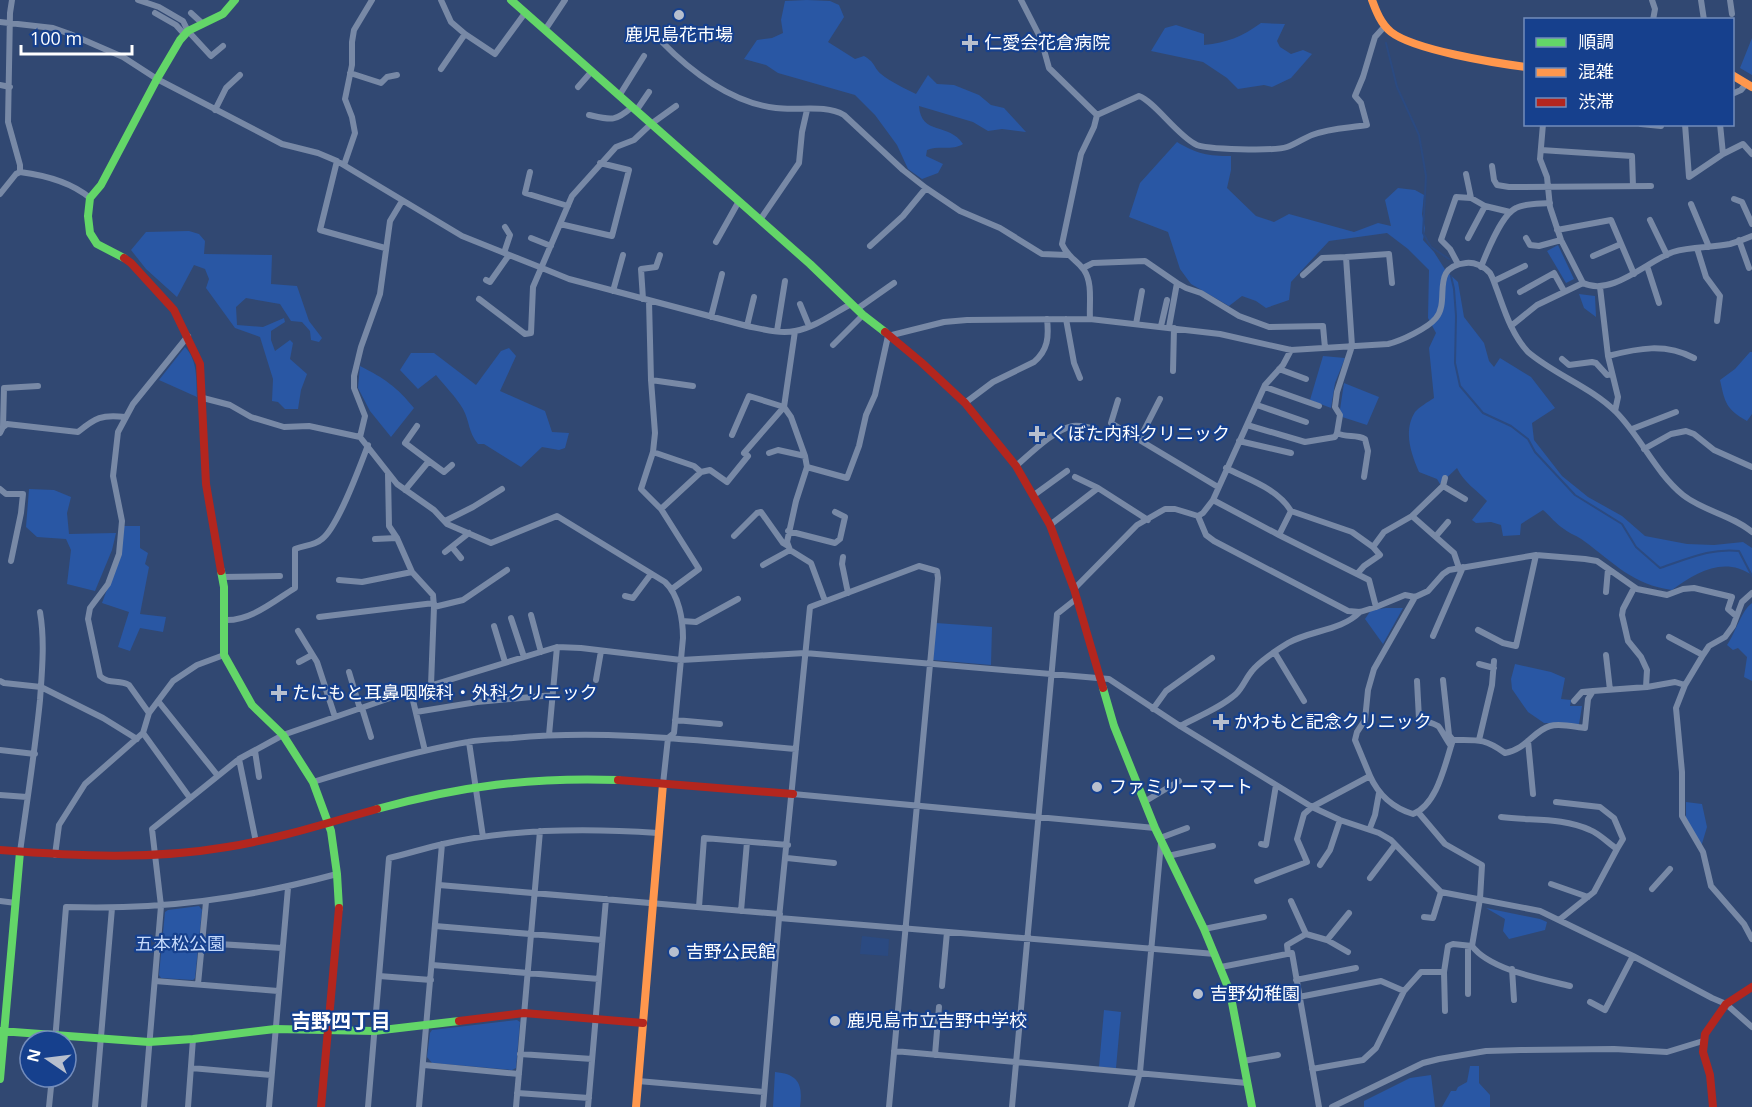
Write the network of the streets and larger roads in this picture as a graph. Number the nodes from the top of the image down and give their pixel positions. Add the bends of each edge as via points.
1 (12, 0) edge
2 (138, 0) edge
3 (235, 0) edge
4 (372, 0) edge
5 (441, 0) edge
6 (511, 0) edge
7 (565, 0) edge
8 (1021, 0) edge
9 (1372, 0) edge
10 (1652, 0) edge
11 (1701, 0) edge
12 (1730, 0) edge
13 (155, 13) dead end
14 (191, 13) dead end
15 (525, 13) junction
16 (1732, 14) dead end
17 (1653, 18) edge
18 (1704, 18) edge
19 (0, 22) edge
20 (10, 24) junction
21 (203, 24) junction
22 (1385, 26) junction
23 (545, 30) junction
24 (187, 33) junction
25 (465, 34) junction
26 (661, 41) dead end
27 (223, 46) dead end
28 (0, 50) edge
29 (9, 52) junction
30 (644, 56) dead end
31 (1524, 67) edge
32 (441, 69) dead end
33 (592, 71) junction
34 (350, 73) junction
35 (240, 75) dead end
36 (397, 75) dead end
37 (1734, 76) edge
38 (157, 79) junction
39 (0, 85) edge
40 (1749, 86) edge
41 (9, 87) junction
42 (578, 87) dead end
43 (649, 92) dead end
44 (1734, 93) edge
45 (619, 96) junction
46 (676, 106) dead end
47 (634, 109) junction
48 (215, 110) junction
49 (807, 110) junction
50 (590, 115) dead end
51 (1097, 115) junction
52 (651, 124) junction
53 (1543, 126) edge
54 (1685, 126) edge
55 (1720, 126) edge
56 (1541, 150) junction
57 (1723, 154) junction
58 (1752, 154) edge
59 (337, 161) junction
60 (600, 163) junction
61 (344, 165) junction
62 (1492, 166) dead end
63 (20, 172) junction
64 (530, 172) dead end
65 (1466, 174) dead end
66 (1633, 186) junction
67 (1651, 186) dead end
68 (926, 188) junction
69 (1548, 188) junction
70 (0, 194) edge
71 (90, 198) junction
72 (1471, 198) junction
73 (1734, 199) dead end
74 (402, 201) junction
75 (740, 201) junction
76 (1550, 203) junction
77 (1691, 204) dead end
78 (568, 206) junction
79 (1485, 206) junction
80 (1510, 212) junction
81 (1650, 219) dead end
82 (760, 220) junction
83 (1752, 224) edge
84 (560, 225) junction
85 (505, 227) dead end
86 (1557, 230) junction
87 (1752, 236) edge
88 (531, 238) dead end
89 (1468, 238) dead end
90 (1526, 238) dead end
91 (1561, 240) junction
92 (1739, 240) junction
93 (716, 242) dead end
94 (1622, 244) junction
95 (551, 246) junction
96 (870, 246) dead end
97 (1709, 247) junction
98 (385, 248) junction
99 (1697, 248) junction
100 (507, 254) junction
101 (623, 255) dead end
102 (660, 255) dead end
103 (1067, 255) junction
104 (1667, 255) junction
105 (1593, 256) dead end
106 (1346, 257) junction
107 (1458, 264) junction
108 (1525, 266) dead end
109 (1647, 266) junction
110 (1481, 267) junction
111 (542, 268) junction
112 (1083, 268) junction
113 (1749, 268) dead end
114 (722, 274) dead end
115 (1634, 274) junction
116 (1303, 275) dead end
117 (486, 280) dead end
118 (785, 281) dead end
119 (1494, 282) junction
120 (894, 283) dead end
121 (1177, 283) junction
122 (1392, 283) dead end
123 (1583, 283) junction
124 (1600, 287) junction
125 (613, 291) junction
126 (1142, 291) dead end
127 (1564, 291) junction
128 (1520, 292) dead end
129 (754, 297) dead end
130 (478, 299) dead end
131 (646, 300) junction
132 (1167, 300) dead end
133 (1659, 303) dead end
134 (800, 304) dead end
135 (857, 310) junction
136 (711, 317) junction
137 (1047, 319) junction
138 (1066, 319) junction
139 (1089, 319) junction
140 (1717, 321) dead end
141 (1136, 324) junction
142 (747, 326) junction
143 (809, 326) junction
144 (1511, 326) junction
145 (1168, 327) junction
146 (777, 331) junction
147 (795, 331) junction
148 (188, 336) junction
149 (888, 336) junction
150 (833, 345) dead end
151 (1352, 346) junction
152 (1325, 348) junction
153 (1291, 350) junction
154 (1608, 356) junction
155 (1694, 358) dead end
156 (1562, 359) dead end
157 (1279, 369) junction
158 (1173, 371) dead end
159 (1612, 374) junction
160 (1080, 378) dead end
161 (1306, 379) dead end
162 (651, 380) junction
163 (38, 386) dead end
164 (693, 386) dead end
165 (1265, 387) junction
166 (203, 398) junction
167 (1160, 399) dead end
168 (1118, 400) dead end
169 (965, 403) junction
170 (1257, 405) junction
171 (1319, 406) dead end
172 (784, 407) junction
173 (1615, 411) junction
174 (1676, 412) dead end
175 (125, 417) junction
176 (1306, 422) dead end
177 (1247, 425) junction
178 (417, 426) dead end
179 (1092, 428) dead end
180 (1632, 429) junction
181 (1, 430) edge
182 (1337, 433) junction
183 (732, 435) dead end
184 (360, 437) junction
185 (1139, 440) junction
186 (1239, 441) junction
187 (368, 445) junction
188 (1644, 448) junction
189 (653, 452) junction
190 (769, 453) dead end
191 (1291, 453) dead end
192 (805, 456) junction
193 (429, 461) junction
194 (452, 465) dead end
195 (1016, 466) junction
196 (807, 467) junction
197 (1752, 467) edge
198 (1226, 468) junction
199 (1067, 471) dead end
200 (701, 472) junction
201 (387, 473) junction
202 (1075, 477) dead end
203 (1364, 477) dead end
204 (1445, 478) dead end
205 (1443, 486) junction
206 (1218, 487) junction
207 (1098, 488) junction
208 (0, 489) edge
209 (502, 489) dead end
210 (405, 490) junction
211 (1034, 495) junction
212 (1465, 499) dead end
213 (1213, 500) junction
214 (661, 509) junction
215 (1291, 511) junction
216 (835, 512) dead end
217 (1198, 516) junction
218 (1412, 516) junction
219 (1148, 520) junction
220 (445, 521) junction
221 (1448, 522) dead end
222 (1050, 525) junction
223 (788, 531) junction
224 (1752, 532) edge
225 (469, 533) junction
226 (1279, 535) junction
227 (734, 536) dead end
228 (1436, 536) junction
229 (375, 538) dead end
230 (397, 538) junction
231 (452, 547) junction
232 (1373, 547) junction
233 (789, 549) junction
234 (446, 552) dead end
235 (1536, 555) junction
236 (843, 556) dead end
237 (461, 558) dead end
238 (11, 561) dead end
239 (762, 565) dead end
240 (1461, 568) junction
241 (1608, 569) junction
242 (507, 570) dead end
243 (412, 572) junction
244 (651, 574) junction
245 (1357, 574) junction
246 (280, 576) dead end
247 (222, 577) junction
248 (339, 579) dead end
249 (1634, 588) junction
250 (672, 589) junction
251 (1074, 589) junction
252 (1606, 592) dead end
253 (848, 593) junction
254 (1752, 593) edge
255 (624, 596) dead end
256 (1415, 597) junction
257 (738, 599) dead end
258 (1076, 599) junction
259 (825, 601) junction
260 (434, 605) junction
261 (1376, 607) junction
262 (40, 612) dead end
263 (1360, 612) junction
264 (531, 615) dead end
265 (1736, 616) junction
266 (319, 617) dead end
267 (511, 618) dead end
268 (225, 620) junction
269 (682, 621) junction
270 (494, 626) dead end
271 (1478, 630) dead end
272 (298, 631) dead end
273 (1433, 636) dead end
274 (1669, 637) dead end
275 (557, 647) junction
276 (601, 651) junction
277 (541, 652) junction
278 (805, 653) junction
279 (1275, 653) junction
280 (224, 655) junction
281 (312, 655) junction
282 (1606, 655) dead end
283 (1703, 655) junction
284 (524, 657) junction
285 (1212, 658) dead end
286 (681, 660) junction
287 (299, 662) dead end
288 (505, 662) junction
289 (930, 664) junction
290 (1479, 664) dead end
291 (349, 672) dead end
292 (1052, 675) junction
293 (1099, 678) junction
294 (596, 680) dead end
295 (1443, 680) dead end
296 (0, 681) edge
297 (1417, 681) dead end
298 (431, 685) junction
299 (1685, 685) junction
300 (41, 687) junction
301 (1646, 687) junction
302 (1593, 690) junction
303 (1610, 690) junction
304 (411, 692) junction
305 (553, 695) junction
306 (158, 701) junction
307 (1304, 701) dead end
308 (1574, 701) dead end
309 (361, 708) junction
310 (1153, 709) junction
311 (416, 712) junction
312 (149, 713) junction
313 (335, 717) junction
314 (675, 720) junction
315 (720, 724) dead end
316 (1180, 726) junction
317 (143, 733) junction
318 (283, 735) junction
319 (549, 735) junction
320 (371, 737) dead end
321 (668, 738) junction
322 (137, 739) junction
323 (1479, 740) junction
324 (1528, 741) junction
325 (470, 742) junction
326 (1452, 743) junction
327 (796, 749) junction
328 (0, 750) edge
329 (255, 751) junction
330 (424, 751) junction
331 (34, 754) junction
332 (239, 759) junction
333 (218, 776) junction
334 (1370, 776) junction
335 (259, 777) dead end
336 (1179, 781) dead end
337 (313, 782) junction
338 (663, 784) junction
339 (1275, 785) junction
340 (477, 786) junction
341 (1379, 793) junction
342 (793, 794) junction
343 (0, 795) edge
344 (1533, 795) dead end
345 (27, 797) junction
346 (190, 798) junction
347 (1556, 801) dead end
348 (1144, 802) junction
349 (917, 806) junction
350 (1312, 807) junction
351 (1418, 812) junction
352 (1038, 817) junction
353 (1501, 817) dead end
354 (1340, 820) junction
355 (328, 824) junction
356 (1155, 828) junction
357 (1187, 828) dead end
358 (1370, 828) junction
359 (540, 831) junction
360 (658, 833) junction
361 (483, 837) junction
362 (1161, 839) junction
363 (256, 842) junction
364 (747, 842) junction
365 (442, 844) junction
366 (1261, 844) dead end
367 (788, 845) junction
368 (1395, 845) junction
369 (1214, 846) dead end
370 (1617, 849) junction
371 (0, 850) edge
372 (20, 852) junction
373 (56, 855) junction
374 (156, 856) junction
375 (1168, 856) junction
376 (787, 858) junction
377 (834, 863) dead end
378 (1320, 865) dead end
379 (1670, 869) dead end
380 (337, 874) junction
381 (1370, 878) dead end
382 (1257, 881) dead end
383 (1551, 884) dead end
384 (439, 885) junction
385 (288, 888) junction
386 (1652, 890) dead end
387 (1441, 892) junction
388 (535, 893) junction
389 (1588, 897) junction
390 (606, 899) junction
391 (1480, 899) junction
392 (0, 901) edge
393 (1292, 901) dead end
394 (206, 902) junction
395 (15, 903) junction
396 (653, 904) junction
397 (161, 906) junction
398 (699, 907) junction
399 (112, 908) junction
400 (741, 911) junction
401 (1349, 913) dead end
402 (780, 916) junction
403 (1264, 917) dead end
404 (1424, 918) dead end
405 (1559, 920) junction
406 (435, 926) junction
407 (906, 929) junction
408 (1204, 929) junction
409 (947, 932) junction
410 (531, 934) junction
411 (1306, 934) junction
412 (1028, 939) junction
413 (1752, 939) edge
414 (602, 940) junction
415 (1327, 940) junction
416 (202, 942) junction
417 (1470, 946) junction
418 (282, 948) junction
419 (1151, 950) junction
420 (1348, 952) dead end
421 (1215, 954) junction
422 (1287, 954) junction
423 (1633, 956) junction
424 (432, 965) junction
425 (1221, 967) junction
426 (1356, 968) dead end
427 (1512, 969) junction
428 (1444, 972) junction
429 (528, 973) junction
430 (379, 976) junction
431 (599, 979) junction
432 (431, 980) junction
433 (1296, 980) junction
434 (155, 981) junction
435 (198, 984) junction
436 (942, 986) dead end
437 (1570, 986) dead end
438 (1752, 987) edge
439 (278, 991) junction
440 (1404, 991) junction
441 (1468, 994) dead end
442 (1299, 997) junction
443 (1514, 1000) dead end
444 (1590, 1002) dead end
445 (1726, 1004) junction
446 (939, 1006) dead end
447 (1445, 1011) dead end
448 (524, 1013) junction
449 (595, 1019) junction
450 (643, 1023) junction
451 (427, 1025) junction
452 (1752, 1027) edge
453 (56, 1029) edge
454 (275, 1029) junction
455 (328, 1030) junction
456 (374, 1031) junction
457 (2, 1032) edge
458 (18, 1034) edge
459 (193, 1039) junction
460 (78, 1040) edge
461 (101, 1040) junction
462 (1703, 1041) junction
463 (149, 1042) junction
464 (894, 1051) junction
465 (520, 1054) junction
466 (935, 1055) junction
467 (1278, 1055) dead end
468 (592, 1059) junction
469 (1016, 1061) junction
470 (1243, 1061) junction
471 (423, 1065) junction
472 (191, 1068) junction
473 (1312, 1069) junction
474 (1140, 1072) junction
475 (519, 1074) junction
476 (272, 1075) junction
477 (0, 1079) edge
478 (638, 1081) junction
479 (1247, 1083) junction
480 (51, 1089) edge
481 (764, 1092) junction
482 (517, 1093) junction
483 (589, 1098) junction
484 (49, 1107) edge
485 (95, 1107) edge
486 (144, 1107) edge
487 (188, 1107) edge
488 (268, 1107) edge
489 (321, 1107) edge
490 (368, 1107) edge
491 (419, 1107) edge
492 (516, 1107) edge
493 (588, 1107) edge
494 (636, 1107) edge
495 (763, 1107) edge
496 (889, 1107) edge
497 (1012, 1107) edge
498 (1131, 1107) edge
499 (1252, 1107) edge
500 (1319, 1107) edge
501 (1332, 1107) edge
502 (1713, 1107) edge

1 - 20 street
2 - 24 street via 183,21
3 - 21 street via 223,14
4 - 34 street via 354,30
5 - 25 street via 451,22
6 - 15 street
7 - 23 street
8 - 51 street via 1041,39 1048,68
9 - 22 street
10 - 17 street
11 - 18 street
12 - 16 street
13 - 24 street
14 - 21 street
15 - 23 street
15 - 25 street via 495,54
19 - 20 street
20 - 29 street
20 - 38 street via 53,28 70,34 123,57
21 - 24 street
22 - 31 street via 1401,39
22 - 51 street via 1374,37 1355,96 1367,125 1329,130 1285,148 1224,148 1196,145 1169,124 1146,98 1139,96
23 - 33 street
24 - 27 street via 208,58
24 - 38 street
25 - 32 street
26 - 49 street via 702,76 744,101
28 - 29 street
29 - 41 street
30 - 45 street
33 - 42 street
33 - 45 street
34 - 36 street via 381,82
34 - 61 street via 345,99 355,133
35 - 48 street via 226,88
37 - 40 street
38 - 48 street
38 - 71 street
39 - 41 street
40 - 44 street
41 - 63 street via 8,122
43 - 47 street
45 - 47 street
46 - 52 street
47 - 50 street via 611,119
47 - 52 street
48 - 59 street via 282,144
49 - 68 street via 829,109 844,115
49 - 82 street via 799,163
51 - 103 street via 1081,154 1070,203 1062,244
52 - 60 street
52 - 75 street
53 - 56 street
54 - 57 street via 1689,177
55 - 57 street
56 - 66 street via 1632,156
56 - 69 street
57 - 58 street via 1743,144
59 - 61 street
59 - 98 street via 320,230
60 - 78 street
60 - 84 street via 629,170 612,236
61 - 74 street
62 - 69 street via 1497,184 1509,188
63 - 70 street
63 - 71 street via 65,184
64 - 78 street via 525,193
65 - 72 street
66 - 67 street
66 - 69 street
68 - 96 street
68 - 103 street via 960,211 999,228 1042,254
69 - 76 street
71 - 148 street via 90,233 97,244 131,263 174,310
72 - 79 street
72 - 107 street via 1456,197 1441,240
73 - 83 street via 1742,202
74 - 98 street via 390,221
74 - 100 street via 462,236
75 - 82 street
75 - 93 street
76 - 80 street via 1516,207
76 - 86 street
77 - 97 street
78 - 84 street
79 - 80 street
79 - 89 street
80 - 110 street
81 - 104 street
82 - 135 street
84 - 95 street
85 - 100 street via 510,235
86 - 91 street
86 - 94 street via 1611,220
87 - 92 street
88 - 95 street
90 - 91 street via 1530,245 1539,246
91 - 123 street
92 - 97 street
92 - 113 street
94 - 105 street
94 - 115 street
95 - 111 street
97 - 99 street
98 - 184 street via 380,294 354,376 354,388 365,416
99 - 104 street
99 - 140 street via 1706,276 1719,297
100 - 111 street
100 - 117 street via 495,276 490,282
101 - 125 street
102 - 131 street via 656,267 641,269
103 - 112 street
104 - 109 street
106 - 116 street via 1322,258
106 - 122 street via 1389,254
106 - 151 street
107 - 110 street via 1469,262
107 - 151 street via 1443,279 1440,312 1428,325 1397,342
108 - 119 street
109 - 115 street
109 - 133 street
110 - 119 street
111 - 125 street
111 - 130 street via 533,287 531,333 525,334
112 - 121 street via 1093,263 1140,260
112 - 139 street via 1089,279
114 - 136 street
115 - 124 street
118 - 146 street
119 - 144 street
120 - 135 street
121 - 145 street
121 - 152 street via 1239,316 1269,327 1323,326
123 - 124 street
123 - 127 street
124 - 154 street
125 - 131 street
126 - 141 street
127 - 128 street via 1554,273
127 - 144 street via 1537,305
129 - 142 street
131 - 136 street
131 - 162 street
132 - 145 street
134 - 143 street
135 - 143 street
135 - 149 street
135 - 150 street
136 - 142 street
137 - 138 street
137 - 149 street via 944,322
137 - 169 street via 1047,344 1039,357 993,382
138 - 139 street
138 - 160 street
139 - 141 street
141 - 145 street
142 - 146 street
143 - 147 street
144 - 173 street via 1521,344 1537,358
145 - 153 street
145 - 158 street
146 - 147 street
147 - 172 street
148 - 166 street via 200,364
148 - 175 street
149 - 169 street
149 - 196 street via 875,395 847,478
151 - 152 street
151 - 182 street via 1337,393
152 - 153 street
153 - 157 street
154 - 155 street via 1641,348 1678,349
154 - 159 street
156 - 159 street via 1569,365 1596,363 1607,375
157 - 161 street
157 - 165 street
159 - 173 street via 1618,397
162 - 164 street
162 - 189 street
163 - 181 street via 4,388
165 - 170 street
165 - 171 street
166 - 184 street via 284,427 309,426
166 - 247 street via 206,484
167 - 185 street
168 - 185 street via 1112,423
169 - 195 street
170 - 176 street
170 - 177 street
172 - 183 street via 749,396
172 - 192 street
172 - 200 street via 744,453 748,456 727,482 710,470
173 - 180 street
174 - 180 street
175 - 181 street via 98,417 78,432 7,424
175 - 312 street via 118,432 113,476 122,521 119,554 88,619 100,676 129,685
177 - 182 street via 1305,442 1335,437
177 - 186 street
178 - 193 street via 405,443
179 - 195 street via 1077,425 1060,431
180 - 188 street
182 - 203 street via 1365,439 1368,451
184 - 187 street
185 - 206 street
186 - 191 street
186 - 198 street
187 - 201 street
187 - 268 street via 353,484 324,538 295,549 295,588 250,616
188 - 197 street via 1686,431 1714,450
188 - 224 street via 1666,479 1685,497
189 - 200 street
189 - 214 street via 641,489
190 - 192 street via 778,450
192 - 196 street
193 - 194 street via 444,472
193 - 210 street
195 - 211 street
196 - 223 street
198 - 206 street
198 - 215 street via 1278,494
199 - 211 street
200 - 214 street
201 - 210 street
201 - 230 street via 389,526
202 - 207 street
204 - 205 street
205 - 212 street
205 - 218 street
206 - 213 street
207 - 219 street
207 - 222 street
208 - 238 street via 6,494 24,494
209 - 220 street
210 - 220 street
211 - 222 street
213 - 217 street
213 - 226 street
214 - 250 street via 699,569
215 - 226 street
215 - 232 street via 1352,532
216 - 223 street via 845,517 840,539 834,543
217 - 219 street via 1165,509
217 - 263 street via 1206,535 1214,541 1348,611
218 - 228 street
218 - 232 street via 1384,532
219 - 251 street via 1124,537
220 - 225 street
221 - 228 street
222 - 251 street
223 - 233 street
225 - 231 street
225 - 244 street via 490,543 557,516
226 - 245 street
227 - 233 street via 760,512
228 - 240 street via 1454,553
229 - 230 street
230 - 243 street
231 - 234 street
231 - 237 street
232 - 245 street via 1380,555
233 - 239 street
233 - 259 street via 811,563
235 - 240 street
235 - 241 street via 1596,561
235 - 271 street via 1515,646
236 - 253 street
240 - 256 street via 1443,574 1428,591
240 - 273 street
241 - 249 street
241 - 252 street
242 - 260 street via 463,600
243 - 248 street via 362,582
243 - 260 street via 433,595
244 - 250 street
244 - 255 street via 633,598
245 - 261 street via 1369,580
246 - 247 street
247 - 268 street
249 - 265 street via 1666,595 1694,588 1732,597 1728,609
249 - 301 street via 1622,615 1629,641 1647,670
250 - 269 street
251 - 258 street
253 - 259 street
253 - 289 street via 919,566 937,571
254 - 265 street via 1742,602
256 - 261 street via 1406,595
256 - 334 street via 1374,669 1365,720 1357,732 1355,740
257 - 269 street via 696,622
258 - 292 street via 1057,614
258 - 293 street
259 - 278 street via 810,607
260 - 266 street
260 - 298 street
261 - 263 street
262 - 300 street
263 - 279 street via 1335,627 1288,643
264 - 277 street
265 - 283 street via 1725,637 1708,646
267 - 284 street
268 - 280 street
269 - 286 street
270 - 288 street
272 - 281 street
274 - 283 street
275 - 276 street
275 - 277 street
275 - 305 street
276 - 286 street
276 - 294 street
277 - 284 street
278 - 286 street
278 - 289 street
278 - 327 street
279 - 307 street
279 - 316 street via 1251,672 1239,692
280 - 306 street via 197,665 173,681
280 - 318 street via 252,705
281 - 287 street
281 - 313 street
282 - 303 street
283 - 299 street
284 - 288 street
285 - 310 street via 1166,691
286 - 314 street
288 - 298 street
289 - 292 street
289 - 349 street
290 - 323 street via 1494,664
291 - 309 street
292 - 293 street
292 - 352 street
293 - 310 street via 1109,679
293 - 348 street
295 - 326 street
296 - 300 street
297 - 326 street via 1419,718 1438,726 1443,737
298 - 304 street
299 - 301 street via 1675,682
299 - 413 street via 1676,708 1682,816 1703,852 1711,886
300 - 322 street
300 - 331 street
301 - 303 street
302 - 303 street
302 - 308 street via 1582,692
302 - 324 street via 1588,699 1585,728 1550,726
304 - 309 street
304 - 311 street
305 - 311 street
305 - 319 street
306 - 312 street
306 - 333 street
309 - 313 street
309 - 320 street
310 - 316 street
311 - 330 street
312 - 317 street
313 - 318 street
314 - 315 street
314 - 321 street via 674,733
316 - 339 street
317 - 322 street
317 - 346 street
318 - 329 street
318 - 337 street
319 - 321 street
319 - 325 street
321 - 327 street
321 - 338 street
322 - 373 street via 85,784 59,825
323 - 324 street via 1504,753 1518,750
323 - 326 street
324 - 344 street
325 - 330 street
325 - 340 street
326 - 351 street via 1435,792
327 - 342 street
328 - 331 street
329 - 332 street
329 - 335 street
330 - 337 street
331 - 345 street
332 - 333 street
332 - 363 street
333 - 346 street
334 - 341 street
334 - 350 street
336 - 348 street
337 - 355 street
338 - 340 street via 549,779
338 - 342 street
338 - 360 street
339 - 350 street
339 - 366 street via 1266,845
340 - 355 street via 399,802
340 - 361 street
341 - 351 street via 1406,812
341 - 358 street
342 - 349 street
342 - 367 street
343 - 345 street
345 - 372 street
346 - 374 street via 152,829
347 - 370 street via 1600,807 1614,818 1623,839
348 - 356 street
349 - 352 street
349 - 407 street
350 - 354 street
350 - 382 street via 1304,814 1297,839 1307,862
351 - 391 street via 1445,844 1482,865
352 - 356 street
352 - 412 street
353 - 370 street via 1579,825
354 - 358 street
354 - 378 street via 1330,850
355 - 363 street
355 - 380 street
356 - 362 street
357 - 362 street
358 - 368 street
359 - 360 street
359 - 361 street
359 - 388 street
360 - 396 street
361 - 365 street
362 - 375 street
362 - 419 street
363 - 374 street
364 - 367 street
364 - 398 street via 704,838
364 - 400 street
365 - 384 street
365 - 430 street via 389,858
367 - 376 street
368 - 381 street
368 - 387 street
369 - 375 street
370 - 389 street
371 - 372 street
372 - 373 street
372 - 395 street
373 - 374 street
374 - 397 street
375 - 408 street
376 - 377 street
376 - 402 street
379 - 386 street
380 - 385 street
380 - 455 street via 337,932
383 - 389 street
384 - 388 street
384 - 406 street
385 - 394 street
385 - 418 street
387 - 391 street
387 - 404 street via 1434,918
388 - 390 street
388 - 410 street
389 - 405 street
390 - 396 street
390 - 414 street
391 - 405 street via 1540,911
391 - 417 street
392 - 395 street
393 - 411 street
394 - 397 street
394 - 416 street
395 - 457 street
396 - 398 street
396 - 450 street
397 - 399 street
397 - 434 street
398 - 400 street
399 - 453 street via 66,907
399 - 461 street
400 - 402 street
401 - 415 street
402 - 407 street
402 - 481 street
403 - 408 street
405 - 423 street
406 - 410 street
406 - 424 street
407 - 409 street
407 - 464 street
408 - 421 street
409 - 412 street
409 - 436 street
410 - 414 street
410 - 429 street
411 - 415 street
411 - 422 street via 1287,945
412 - 419 street
412 - 469 street
414 - 431 street
415 - 420 street
416 - 418 street
416 - 435 street
417 - 427 street via 1491,962
417 - 428 street via 1448,946
417 - 441 street
418 - 439 street
419 - 421 street
419 - 474 street
421 - 425 street
422 - 425 street
422 - 433 street via 1292,953
423 - 444 street via 1605,1010
423 - 445 street
424 - 429 street
424 - 432 street
425 - 470 street via 1230,992
426 - 433 street
427 - 437 street
427 - 443 street
428 - 440 street via 1421,972
428 - 447 street
429 - 431 street
429 - 448 street
430 - 432 street
430 - 456 street
431 - 449 street
432 - 451 street
433 - 442 street
434 - 435 street
434 - 463 street
435 - 439 street
438 - 445 street
439 - 454 street
440 - 442 street via 1381,981
440 - 473 street via 1376,1047 1363,1060
442 - 473 street
445 - 452 street
445 - 462 street
446 - 466 street
448 - 449 street
448 - 451 street
448 - 465 street
449 - 450 street
449 - 468 street
450 - 478 street
451 - 456 street
451 - 471 street
454 - 455 street
454 - 459 street
454 - 476 street
455 - 456 street
455 - 489 street
456 - 490 street
457 - 458 street
457 - 477 street
459 - 463 street
459 - 472 street
460 - 461 street
461 - 463 street
461 - 485 street
462 - 501 street via 1667,1053 1614,1049 1486,1051 1439,1059
462 - 502 street
463 - 486 street
464 - 466 street
464 - 496 street
465 - 468 street
465 - 475 street
466 - 469 street
467 - 470 street
468 - 483 street
469 - 474 street
469 - 497 street
470 - 479 street
471 - 475 street
471 - 491 street
472 - 476 street
472 - 487 street
473 - 500 street
474 - 479 street
474 - 498 street
475 - 482 street
476 - 488 street
478 - 481 street
478 - 494 street
479 - 499 street
480 - 484 street
481 - 495 street
482 - 483 street
482 - 492 street
483 - 493 street

